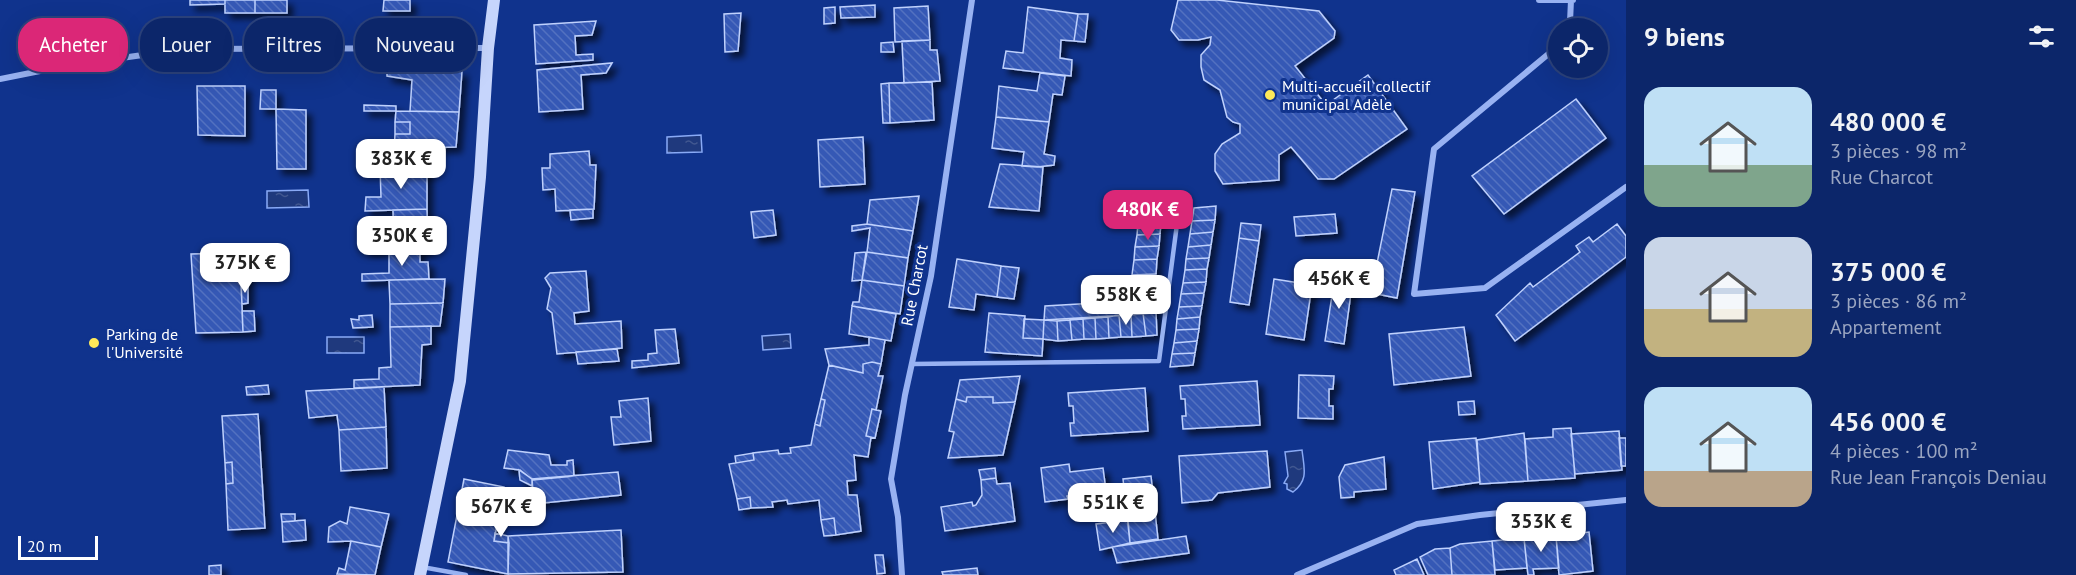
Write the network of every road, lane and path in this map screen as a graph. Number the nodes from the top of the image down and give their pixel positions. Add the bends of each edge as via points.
1 (494, 0) edge
2 (972, 0) edge
3 (1539, 0) edge
4 (1572, 0) edge
5 (1570, 18) edge
6 (488, 48) junction
7 (1548, 54) edge
8 (0, 79) edge
9 (1626, 187) edge
10 (1179, 209) dead end
11 (912, 364) junction
12 (1626, 500) edge
13 (421, 571) edge
14 (466, 575) edge
15 (902, 575) edge
16 (1297, 575) edge

1 - 6 main road
2 - 11 street, Rue Charcot via 930,276
3 - 4 street
4 - 5 street
6 - 8 street via 185,49
6 - 13 main road via 460,381
7 - 9 street via 1434,149 1414,294 1485,288
10 - 11 lane via 1159,361
11 - 15 street, Rue Charcot via 891,479
12 - 16 street via 1417,524
13 - 14 lane

